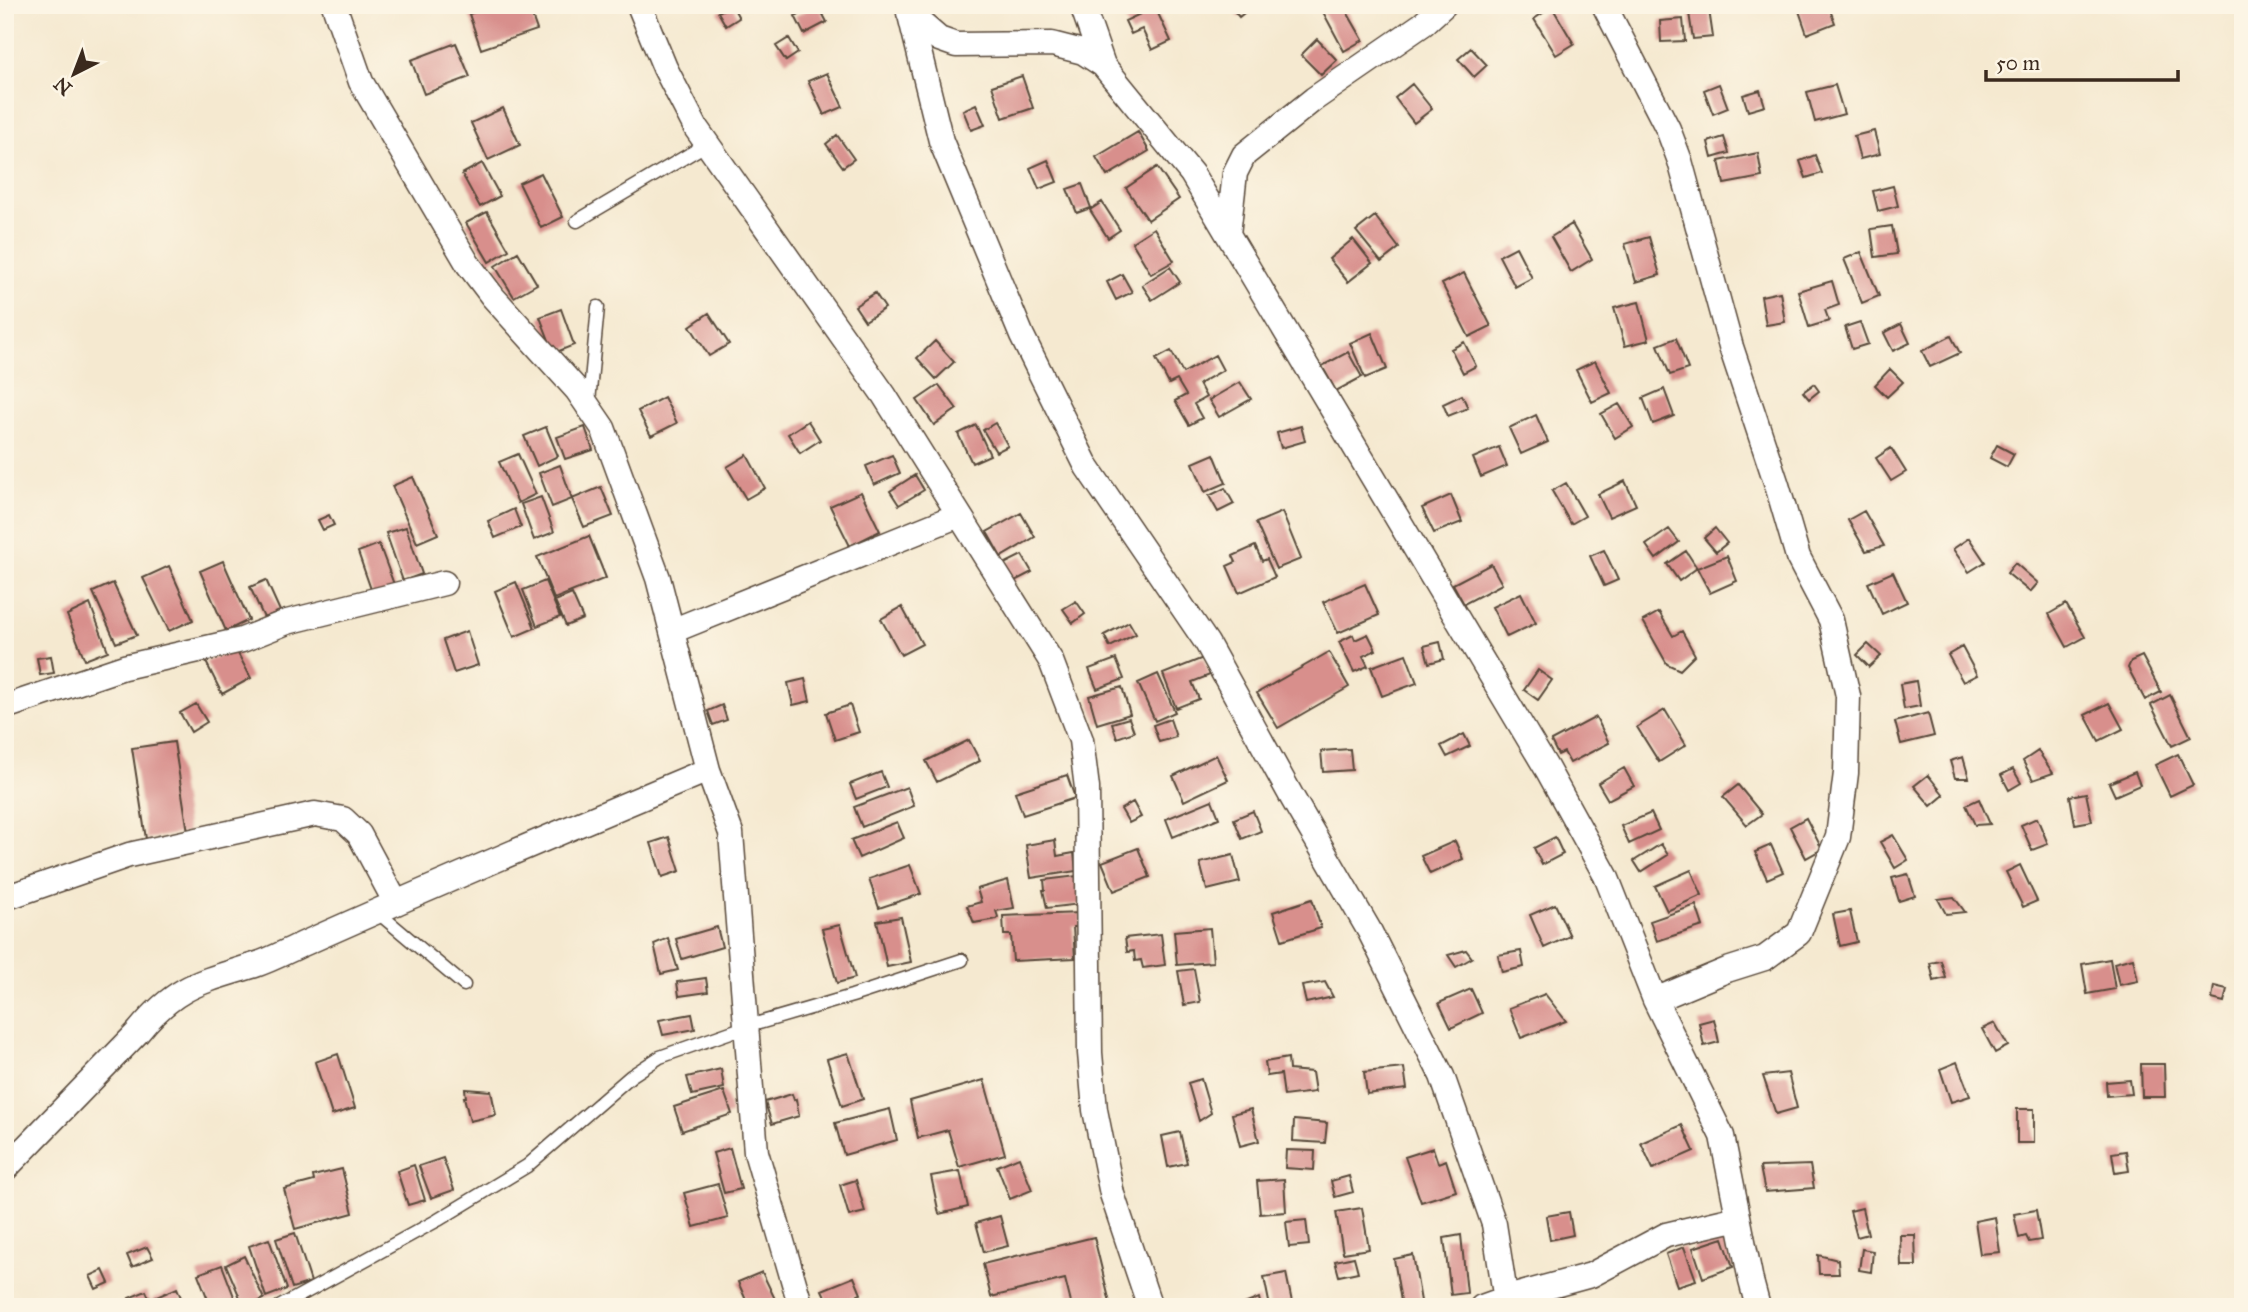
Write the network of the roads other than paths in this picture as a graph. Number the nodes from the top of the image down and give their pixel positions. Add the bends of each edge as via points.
1 (334, 5) edge
2 (639, 5) edge
3 (1082, 5) edge
4 (1444, 5) edge
5 (1604, 5) edge
6 (908, 9) edge
7 (1103, 65) junction
8 (708, 144) junction
9 (577, 220) dead end
10 (1228, 234) junction
11 (598, 307) dead end
12 (588, 406) junction
13 (959, 515) junction
14 (444, 583) dead end
15 (671, 631) junction
16 (5, 707) edge
17 (708, 770) junction
18 (5, 898) edge
19 (386, 907) junction
20 (962, 960) dead end
21 (464, 985) dead end
22 (1655, 1000) junction
23 (746, 1027) junction
24 (5, 1169) edge
25 (1738, 1219) junction
26 (1507, 1302) edge
27 (279, 1307) edge
28 (801, 1307) edge
29 (1150, 1307) edge
30 (1482, 1307) edge
31 (1758, 1307) edge

1 - 12 street via 361,82 468,264
2 - 8 street via 665,68
3 - 7 street
4 - 10 street via 1244,155 1235,173
5 - 22 street via 1668,128 1680,161 1731,347 1798,557 1831,620 1848,696 1839,838 1799,933 1765,958
6 - 7 street via 939,39 956,45 1052,44 1083,52
6 - 26 street via 941,141 1022,336 1087,467 1207,643 1369,930 1442,1076 1494,1224
7 - 10 street via 1192,174
8 - 9 lane
8 - 13 street via 884,395
10 - 22 street via 1547,769 1606,876
11 - 12 lane
12 - 15 street via 603,428 658,578
13 - 15 street
13 - 29 street via 1051,662 1081,740 1087,788 1090,1053 1095,1110 1112,1194
14 - 16 street via 287,622 242,640 124,667
15 - 17 street
17 - 19 street
17 - 23 street via 731,833
18 - 19 street via 129,855 315,814 343,819 359,834
19 - 21 lane
19 - 24 street via 176,995 156,1010
20 - 23 lane
22 - 25 street via 1722,1136
23 - 27 lane via 660,1057 631,1076 527,1166
23 - 28 street via 757,1152
25 - 26 street via 1666,1235 1591,1275
25 - 31 street
26 - 30 street

